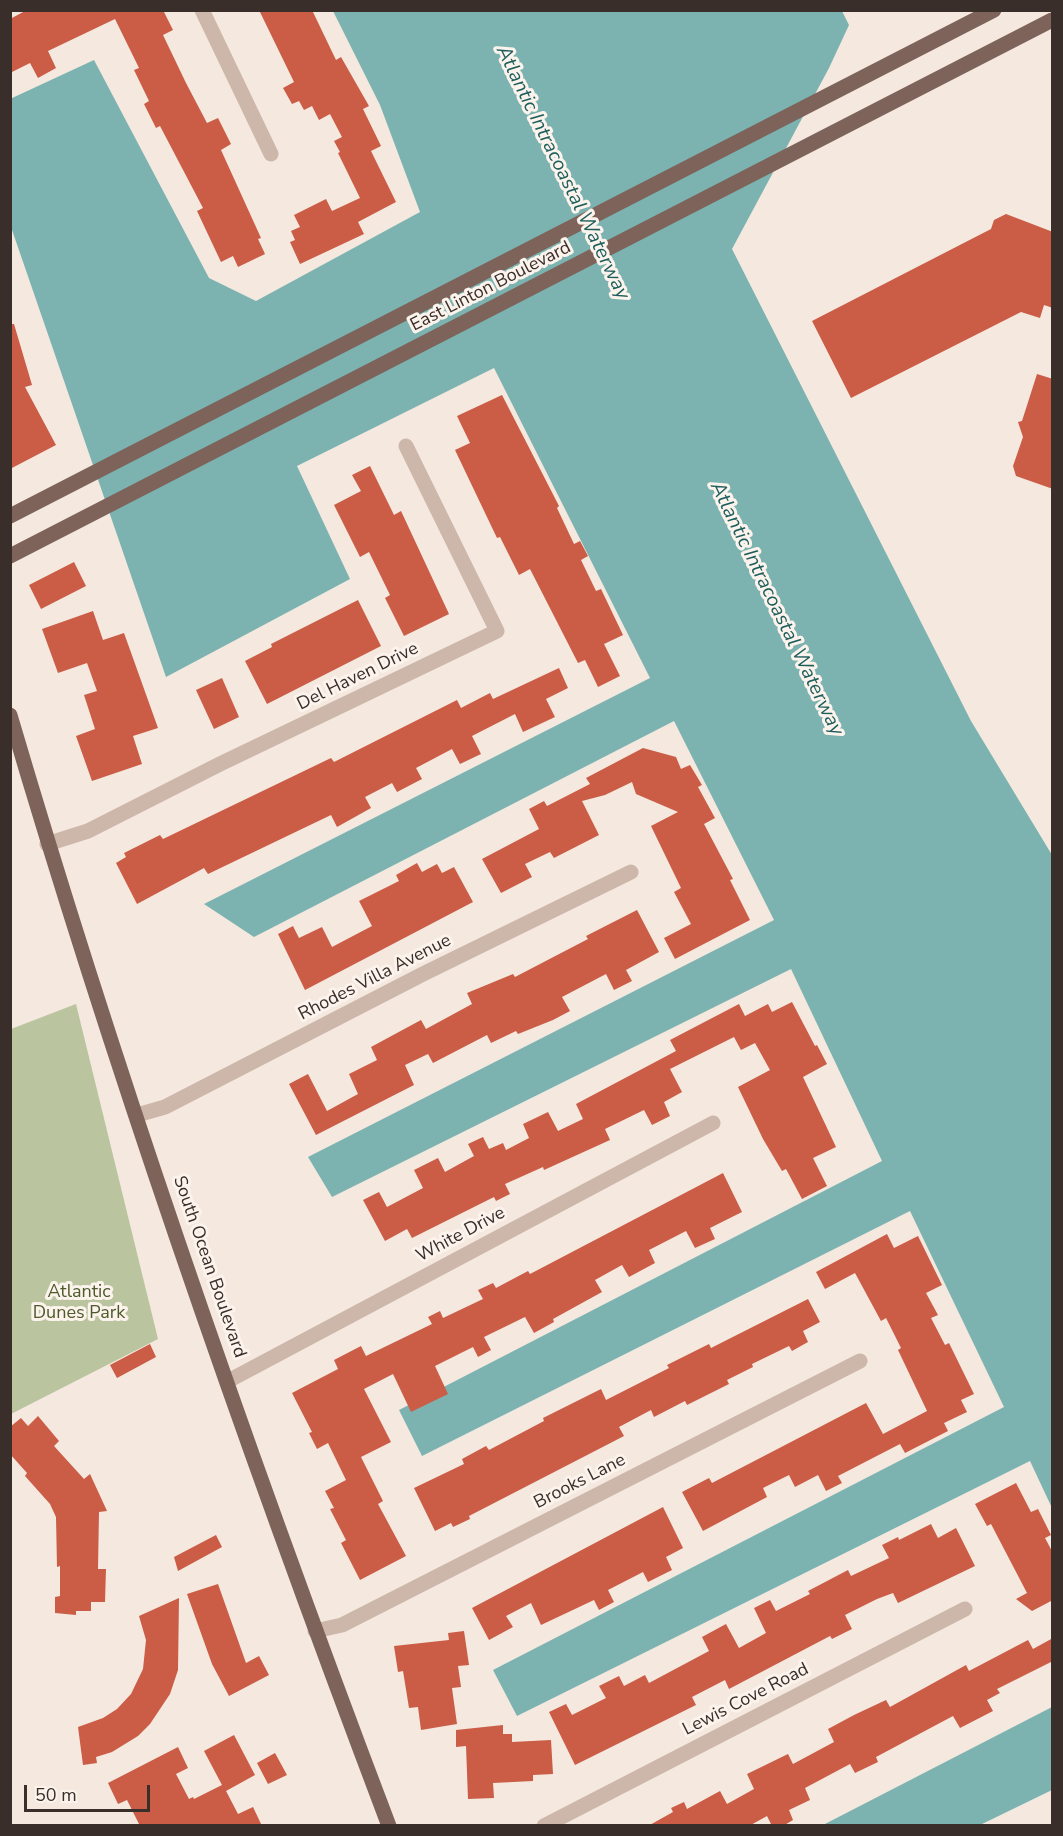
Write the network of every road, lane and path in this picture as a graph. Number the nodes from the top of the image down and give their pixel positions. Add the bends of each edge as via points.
1 (202, 10) edge
2 (994, 10) edge
3 (1053, 20) edge
4 (271, 154) dead end
5 (406, 446) dead end
6 (10, 516) edge
7 (10, 555) edge
8 (10, 715) edge
9 (47, 844) junction
10 (631, 872) dead end
11 (136, 1115) junction
12 (713, 1123) dead end
13 (860, 1361) dead end
14 (228, 1381) junction
15 (965, 1609) dead end
16 (315, 1631) junction
17 (389, 1826) edge
18 (544, 1826) edge

1 - 4 street
2 - 6 main road, East Linton Boulevard
3 - 7 main road, East Linton Boulevard
5 - 9 street, Del Haven Drive via 497,632 88,831
8 - 9 main road, South Ocean Boulevard
9 - 11 main road, South Ocean Boulevard
10 - 11 street, Rhodes Villa Avenue via 165,1107
11 - 14 main road, South Ocean Boulevard
12 - 14 street, White Drive
13 - 16 street, Brooks Lane via 342,1625
14 - 16 main road, South Ocean Boulevard
15 - 18 street, Lewis Cove Road
16 - 17 main road, South Ocean Boulevard

